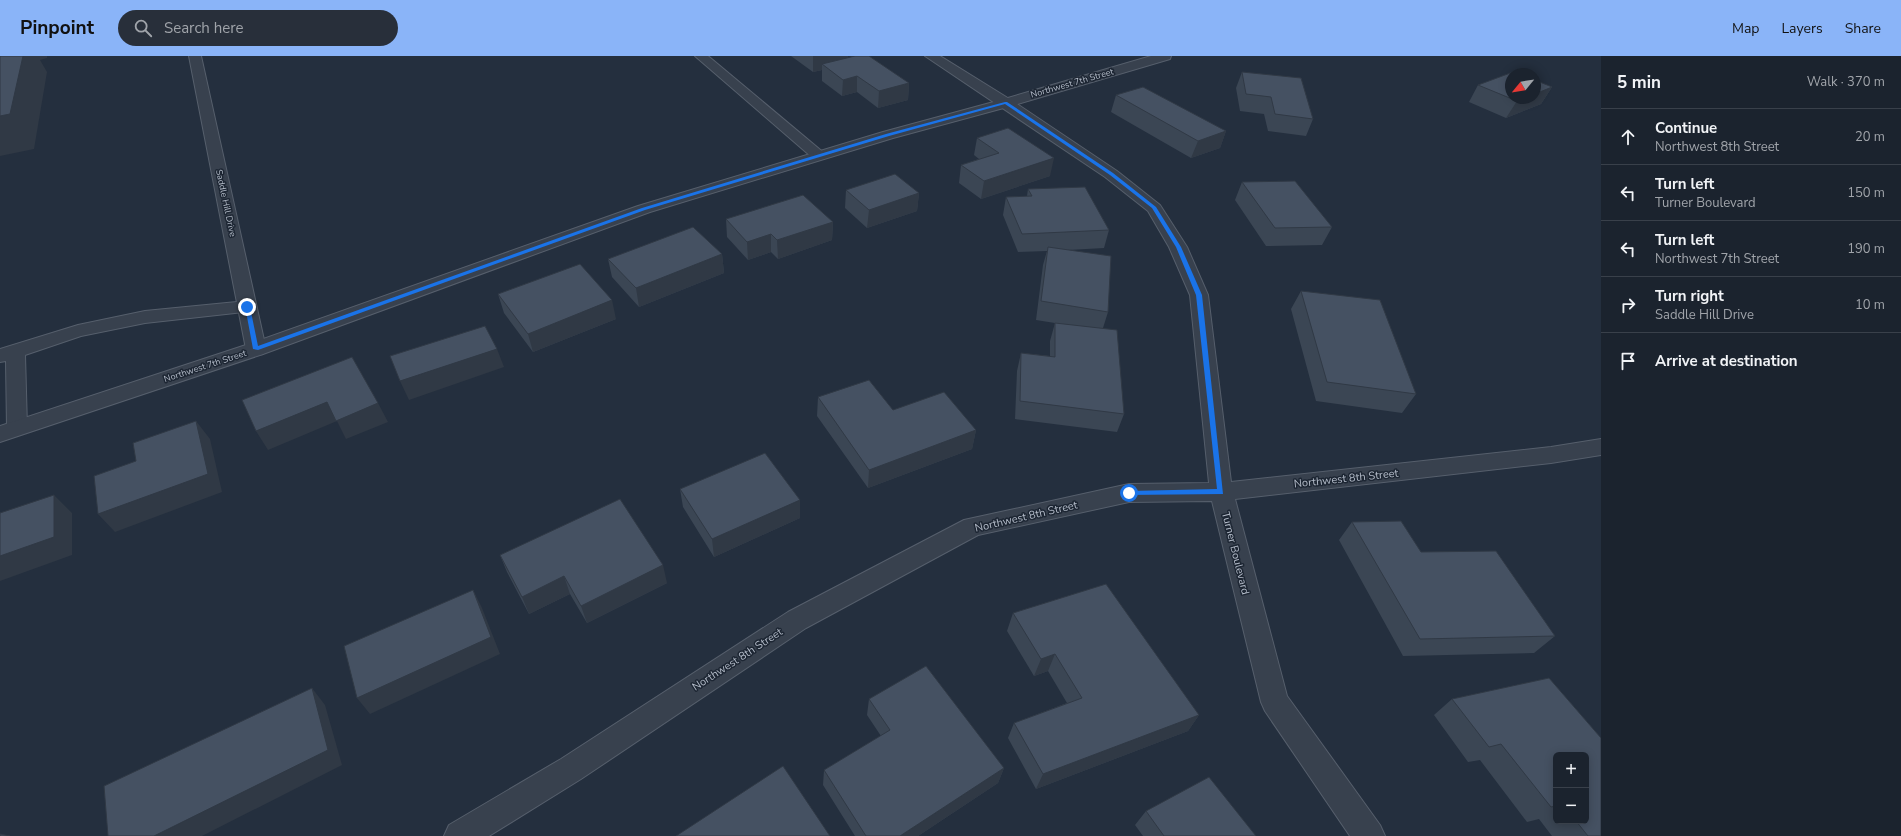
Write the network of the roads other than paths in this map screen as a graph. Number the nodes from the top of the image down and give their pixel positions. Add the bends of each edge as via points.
1 (195, 56) edge
2 (701, 56) edge
3 (931, 56) edge
4 (1164, 56) edge
5 (1006, 103) junction
6 (819, 156) junction
7 (247, 307) junction
8 (256, 349) junction
9 (7, 354) edge
10 (8, 431) edge
11 (1601, 448) edge
12 (1221, 492) junction
13 (460, 836) edge
14 (1369, 836) edge

1 - 7 street, Saddle Hill Drive
2 - 6 lane
3 - 5 street, Turner Boulevard
4 - 5 street, Northwest 7th Street
5 - 6 street, Northwest 7th Street
5 - 12 street, Turner Boulevard via 1111,174 1154,208 1178,247 1199,295
6 - 8 street, Northwest 7th Street via 644,209
7 - 8 street, Saddle Hill Drive
7 - 9 lane via 145,317 78,331
8 - 10 street, Northwest 7th Street
9 - 10 lane
11 - 12 street, Northwest 8th Street via 1551,456
12 - 13 street, Northwest 8th Street via 1129,493 972,527 797,620 571,769
12 - 14 street, Turner Boulevard via 1275,702

